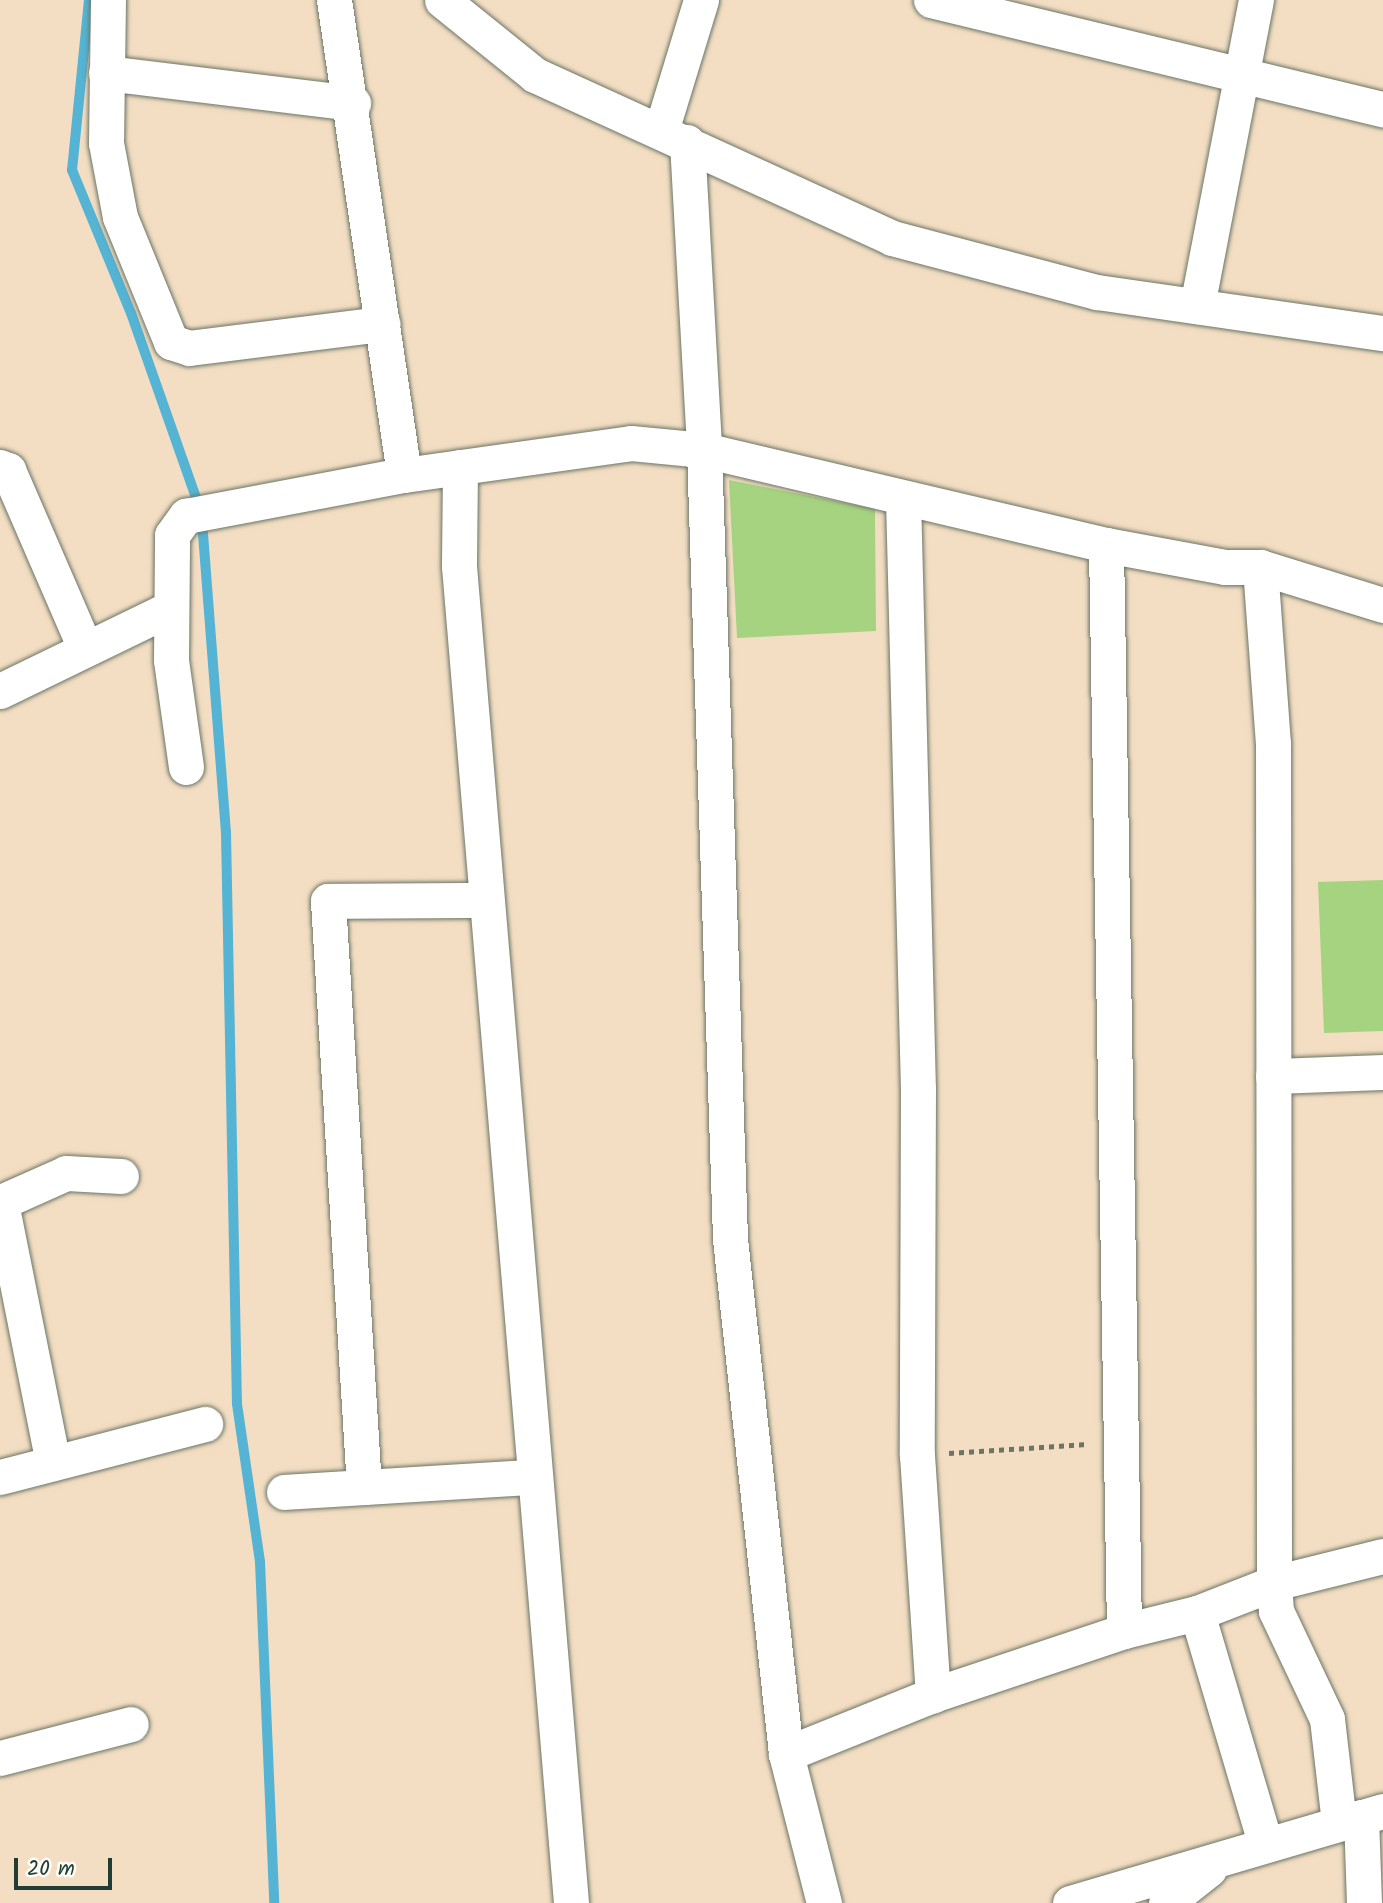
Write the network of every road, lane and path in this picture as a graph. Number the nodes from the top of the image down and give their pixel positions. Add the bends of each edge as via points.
1 (108, 0) edge
2 (334, 0) edge
3 (442, 0) edge
4 (701, 0) edge
5 (931, 0) edge
6 (1256, 0) edge
7 (106, 73) junction
8 (1243, 77) junction
9 (353, 103) junction
10 (1383, 109) edge
11 (674, 136) junction
12 (1197, 306) junction
13 (383, 324) junction
14 (1383, 333) edge
15 (704, 450) junction
16 (0, 467) edge
17 (460, 467) junction
18 (404, 475) junction
19 (903, 498) junction
20 (1106, 545) junction
21 (1261, 567) junction
22 (1383, 605) edge
23 (171, 608) junction
24 (85, 648) junction
25 (0, 691) edge
26 (186, 767) dead end
27 (486, 900) junction
28 (1383, 1072) edge
29 (1273, 1076) junction
30 (121, 1177) dead end
31 (205, 1424) dead end
32 (1123, 1442) junction
33 (917, 1455) junction
34 (54, 1463) junction
35 (0, 1477) edge
36 (532, 1477) junction
37 (364, 1487) junction
38 (284, 1492) dead end
39 (1383, 1556) edge
40 (1274, 1583) junction
41 (1197, 1613) junction
42 (1124, 1631) junction
43 (933, 1695) junction
44 (131, 1724) dead end
45 (786, 1754) junction
46 (0, 1758) edge
47 (1361, 1817) edge
48 (1265, 1843) junction
49 (1223, 1858) junction
50 (571, 1903) edge
51 (824, 1903) edge
52 (1070, 1903) edge
53 (1166, 1903) edge
54 (1364, 1903) edge

1 - 7 street
2 - 9 street
3 - 11 street via 535,75
4 - 11 street
5 - 8 street
6 - 8 street
7 - 9 street
7 - 13 street via 106,143 120,217 171,342 189,348
8 - 10 street
8 - 12 street
9 - 13 street
11 - 12 street via 892,238 1097,292
11 - 15 street
12 - 14 street
13 - 18 street
15 - 17 street via 631,443
15 - 19 street
15 - 45 street via 730,1239
16 - 24 street via 8,470
17 - 18 street
17 - 27 street via 459,566
18 - 23 street via 186,516 172,535
19 - 20 street
19 - 33 street via 918,1089
20 - 21 street via 1225,566
20 - 32 street
21 - 22 street
21 - 29 street via 1273,743
23 - 24 street
23 - 26 street via 171,660
24 - 25 street
27 - 36 street
27 - 37 street via 328,901
28 - 29 street
29 - 40 street
30 - 34 street via 66,1173 1,1202
31 - 34 street
32 - 33 path
32 - 42 street
33 - 43 street
34 - 35 street
36 - 37 street
36 - 50 street
37 - 38 street
39 - 40 street
40 - 41 street
40 - 47 street via 1276,1611 1327,1719
41 - 42 street
41 - 48 street
42 - 43 street
43 - 45 street
44 - 46 street
45 - 51 street
47 - 48 street
47 - 54 street
48 - 49 street
49 - 52 street
49 - 53 street

